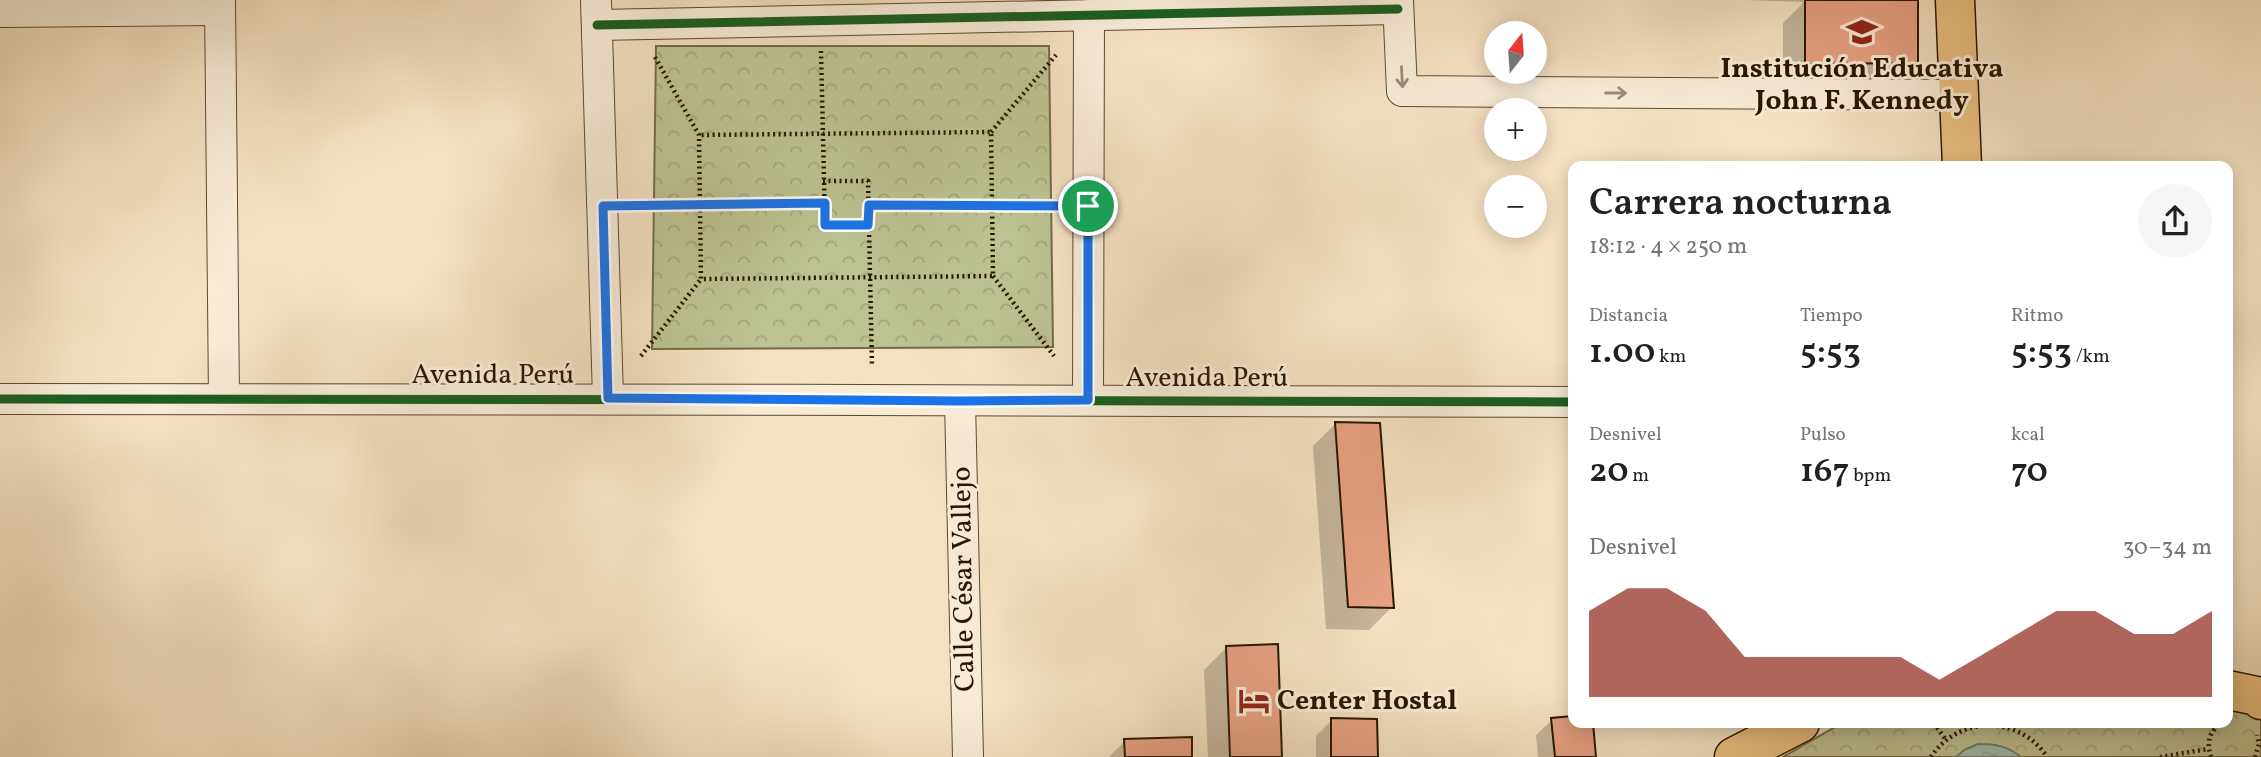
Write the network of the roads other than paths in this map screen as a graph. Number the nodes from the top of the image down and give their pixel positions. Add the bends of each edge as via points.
1 (1955, 0) edge
2 (1398, 4) edge
3 (220, 5) edge
4 (0, 12) edge
5 (597, 12) edge
6 (1089, 15) junction
7 (1958, 95) junction
8 (1962, 161) edge
9 (608, 398) junction
10 (0, 399) edge
11 (224, 399) junction
12 (1088, 400) junction
13 (960, 401) junction
14 (1568, 402) edge
15 (2233, 691) edge
16 (2261, 699) edge
17 (1790, 728) edge
18 (968, 757) edge
19 (1734, 757) edge

1 - 7 main road
2 - 6 street
2 -> 7 street via 1402,91
3 - 4 street
3 - 11 street
5 - 6 street via 636,24
5 - 9 street
6 - 12 street
7 - 8 main road
9 - 11 street, Avenida Perú
9 - 13 street, Avenida Perú
10 - 11 street, Avenida Perú
12 - 13 street, Avenida Perú
12 - 14 street, Avenida Perú
13 - 18 street, Calle César Vallejo
15 - 16 main road
17 - 19 main road

